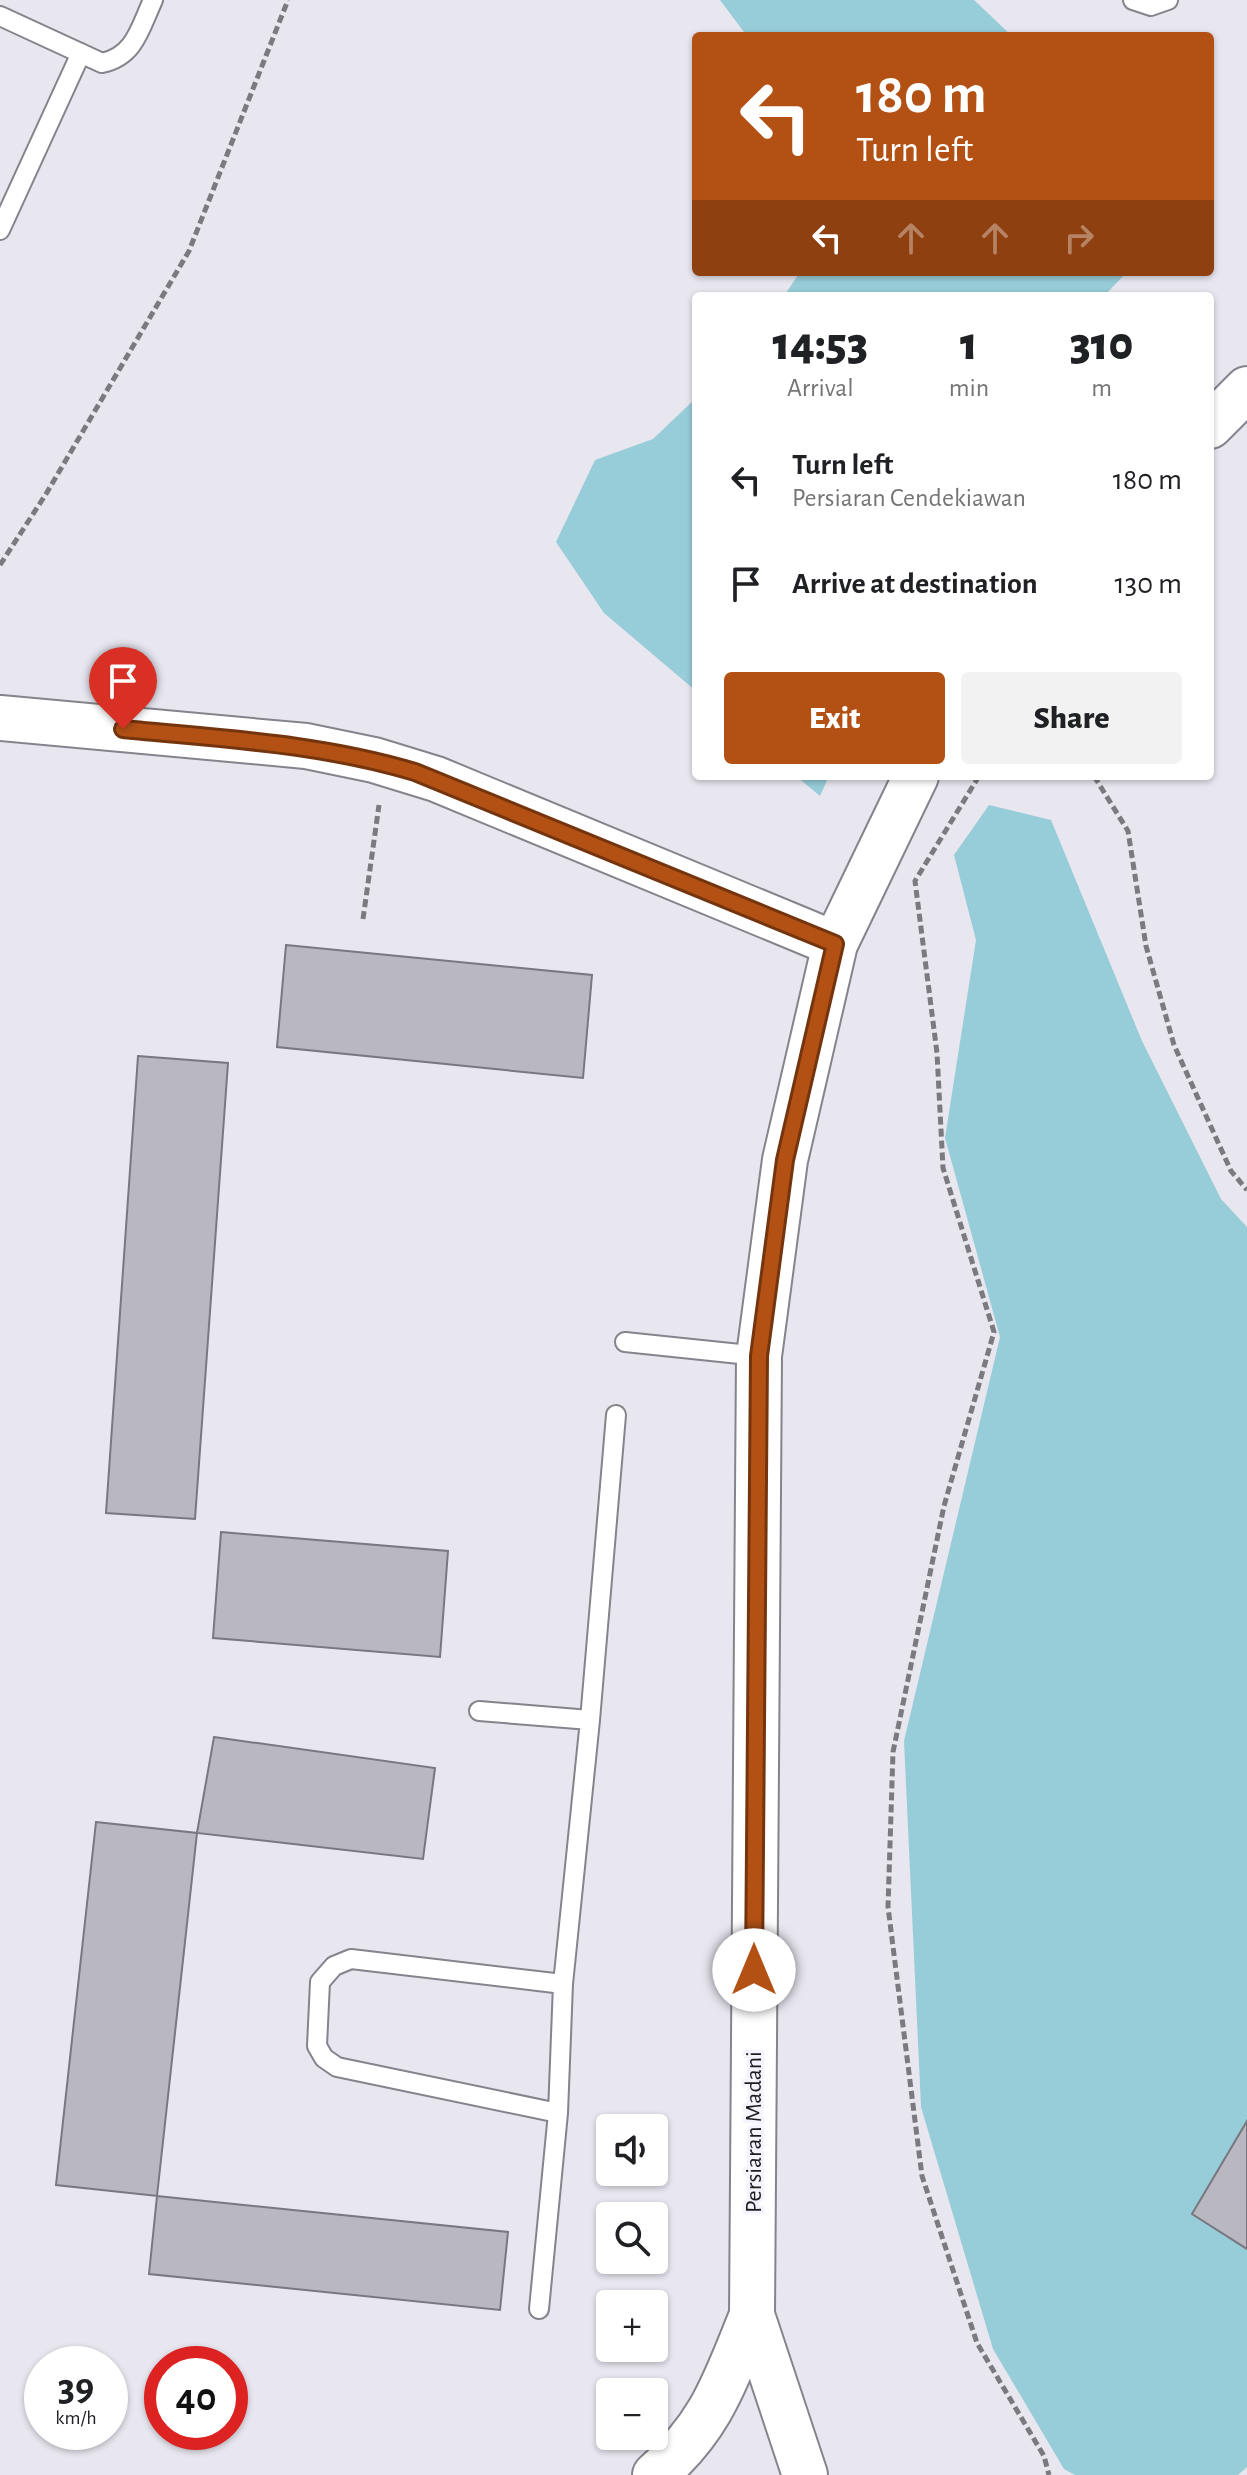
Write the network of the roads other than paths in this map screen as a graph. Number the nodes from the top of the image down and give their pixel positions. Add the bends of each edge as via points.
1 (153, 0) edge
2 (1133, 0) edge
3 (1168, 0) edge
4 (0, 16) edge
5 (81, 53) junction
6 (0, 230) edge
7 (1247, 389) edge
8 (1214, 422) edge
9 (0, 718) edge
10 (914, 780) edge
11 (835, 944) junction
12 (625, 1342) dead end
13 (759, 1356) junction
14 (616, 1415) dead end
15 (479, 1711) dead end
16 (590, 1720) junction
17 (563, 1984) junction
18 (558, 2113) junction
19 (539, 2309) dead end
20 (752, 2315) junction
21 (655, 2475) edge
22 (805, 2475) edge

1 - 5 lane via 132,46 118,60 102,63
2 - 3 lane via 1151,6
4 - 5 lane
5 - 6 lane
7 - 8 street
9 - 11 street via 306,746 374,760 436,779
10 - 11 street, Persiaran Madani
11 - 13 street, Persiaran Madani via 785,1160
12 - 13 lane
13 - 20 street, Persiaran Madani
14 - 16 lane
15 - 16 lane
16 - 17 lane
17 - 18 lane
17 - 18 lane via 351,1959 334,1966 320,1982 317,2046 337,2067
18 - 19 lane
20 - 21 street via 715,2405 681,2452
20 - 22 street

